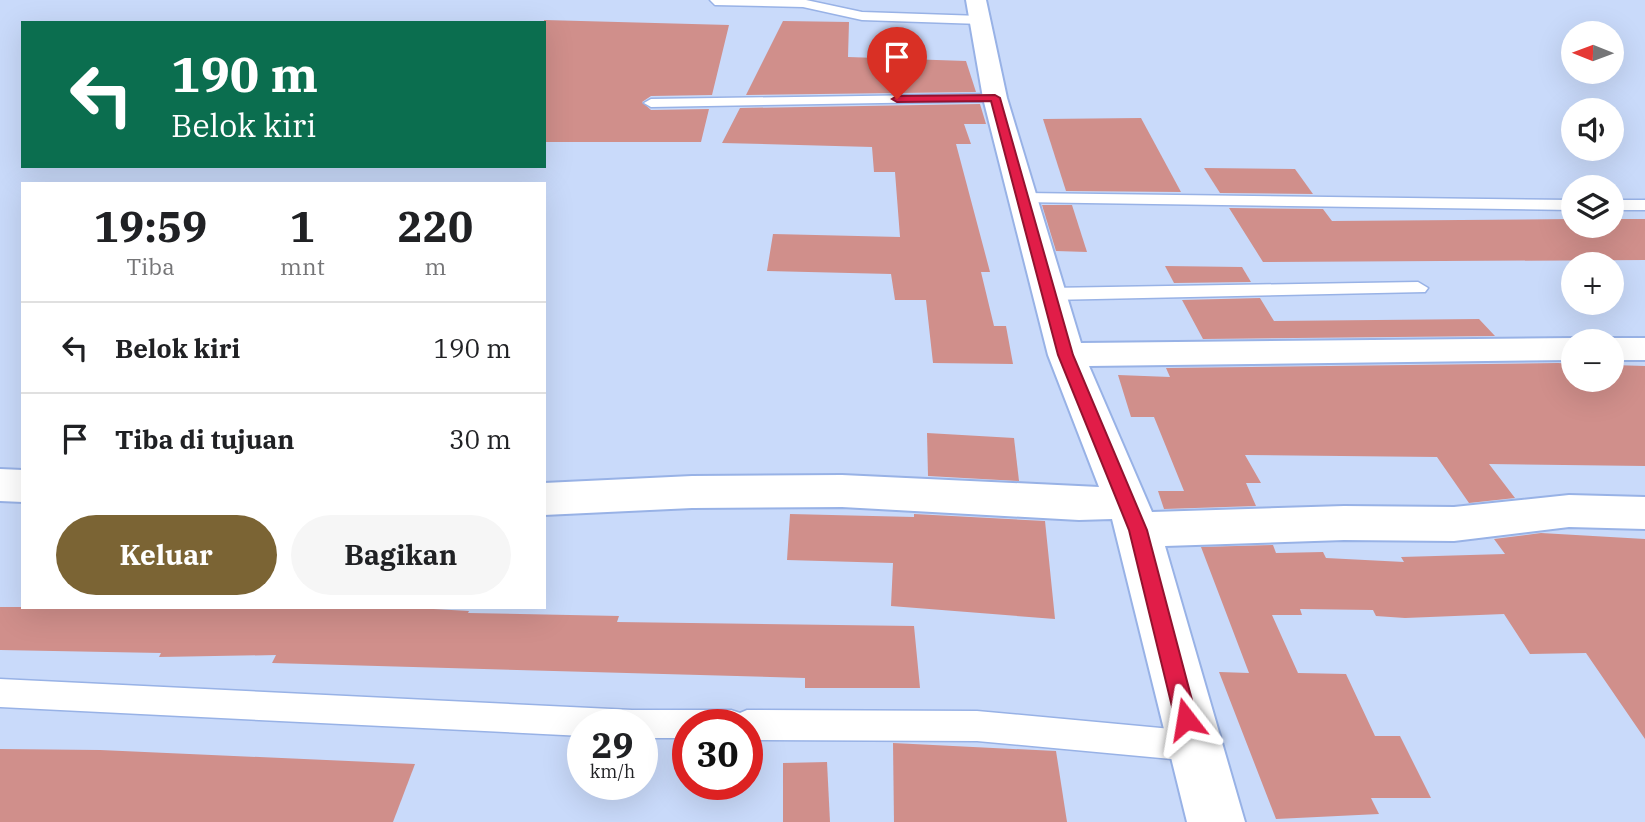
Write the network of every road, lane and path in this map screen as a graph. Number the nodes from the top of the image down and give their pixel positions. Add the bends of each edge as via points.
1 (715, 1) edge
2 (979, 10) edge
3 (995, 98) junction
4 (651, 103) dead end
5 (1024, 198) junction
6 (1561, 205) edge
7 (1624, 205) edge
8 (1645, 205) edge
9 (1418, 288) dead end
10 (1049, 294) junction
11 (1561, 349) edge
12 (1624, 349) edge
13 (1645, 349) edge
14 (1066, 355) junction
15 (0, 485) edge
16 (21, 486) edge
17 (546, 499) edge
18 (1645, 513) edge
19 (1133, 516) junction
20 (0, 694) edge
21 (672, 724) edge
22 (763, 725) edge
23 (1193, 746) junction
24 (1216, 822) edge

1 - 2 lane via 803,4 862,16
2 - 3 street
3 - 4 lane
3 - 5 street
5 - 6 lane
5 - 10 street
7 - 8 lane
9 - 10 lane
10 - 14 street
11 - 14 street
12 - 13 street
14 - 19 street
15 - 16 street
17 - 19 street via 842,491 1079,504
18 - 19 street via 1569,511 1454,524
19 - 23 street
20 - 21 lane
22 - 23 lane via 977,726
23 - 24 street

